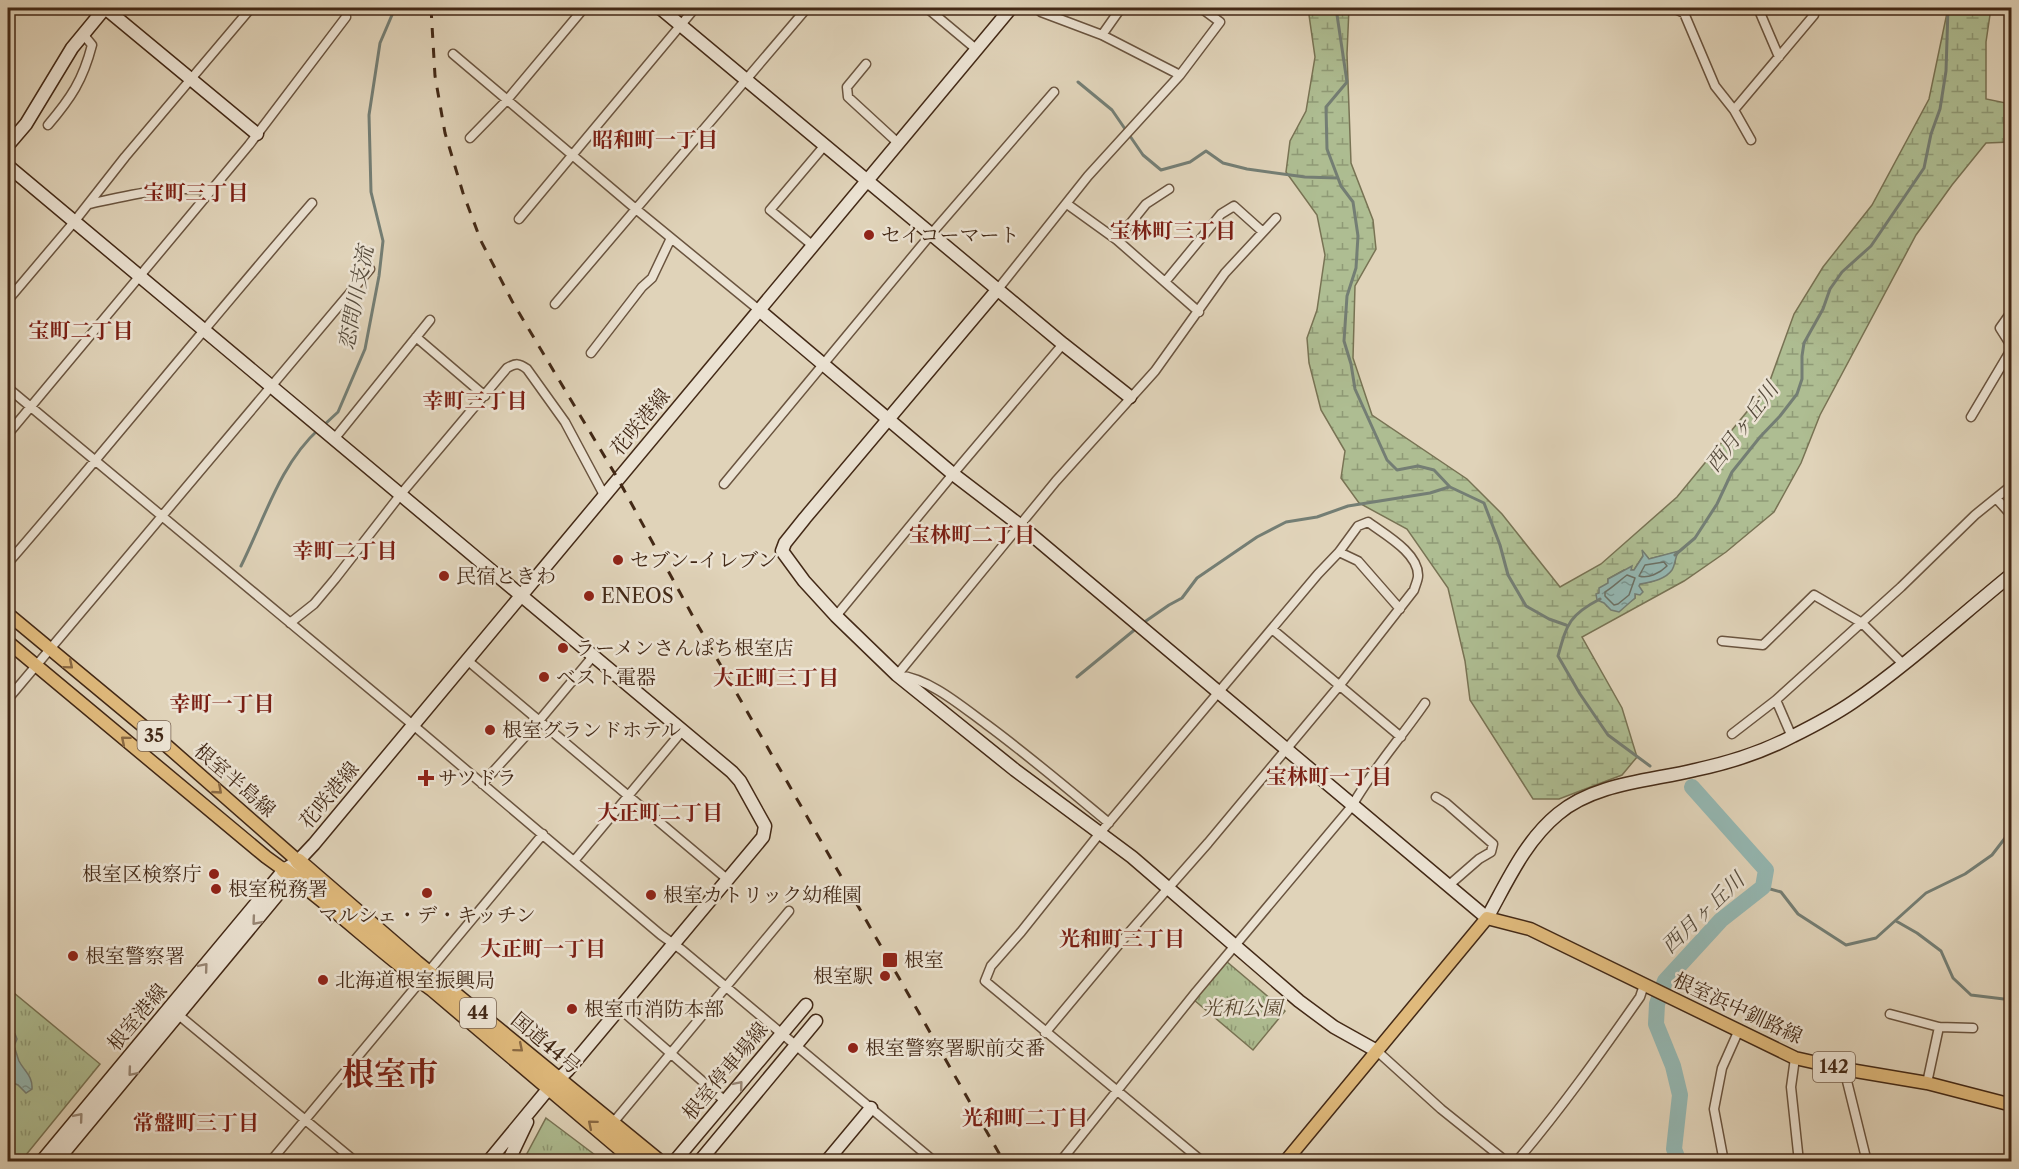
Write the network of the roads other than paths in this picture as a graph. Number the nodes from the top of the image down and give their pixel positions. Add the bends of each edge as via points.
1 (105, 8) edge
2 (251, 8) edge
3 (584, 8) edge
4 (660, 8) edge
5 (695, 8) edge
6 (807, 8) edge
7 (927, 8) edge
8 (1011, 8) edge
9 (1036, 8) edge
10 (1121, 8) edge
11 (1202, 8) edge
12 (1673, 8) edge
13 (1758, 8) edge
14 (1815, 8) edge
15 (346, 17) dead end
16 (681, 25) junction
17 (83, 34) junction
18 (1102, 35) junction
19 (976, 50) junction
20 (453, 54) dead end
21 (1779, 57) junction
22 (866, 64) dead end
23 (1180, 75) junction
24 (192, 79) junction
25 (746, 79) junction
26 (1054, 92) dead end
27 (507, 100) junction
28 (1734, 110) junction
29 (48, 125) dead end
30 (257, 134) junction
31 (471, 138) dead end
32 (1751, 140) dead end
33 (898, 143) junction
34 (8, 145) edge
35 (825, 145) junction
36 (573, 156) junction
37 (8, 166) edge
38 (867, 180) junction
39 (1169, 189) dead end
40 (210, 191) junction
41 (312, 203) dead end
42 (89, 204) junction
43 (1067, 204) junction
44 (637, 210) junction
45 (1276, 218) dead end
46 (519, 219) dead end
47 (75, 222) junction
48 (1263, 232) junction
49 (932, 233) junction
50 (671, 238) junction
51 (1117, 240) junction
52 (812, 246) junction
53 (370, 269) dead end
54 (139, 276) junction
55 (1165, 282) junction
56 (998, 289) junction
57 (8, 300) edge
58 (555, 304) dead end
59 (759, 310) junction
60 (2012, 311) edge
61 (1199, 312) junction
62 (430, 320) dead end
63 (204, 330) junction
64 (416, 337) junction
65 (1063, 344) junction
66 (2012, 347) edge
67 (591, 353) dead end
68 (824, 365) junction
69 (270, 386) junction
70 (8, 388) edge
71 (485, 396) junction
72 (1130, 397) junction
73 (30, 407) junction
74 (1971, 417) dead end
75 (888, 419) junction
76 (8, 434) edge
77 (335, 438) junction
78 (96, 461) junction
79 (953, 474) junction
80 (724, 484) dead end
81 (2012, 485) edge
82 (401, 494) junction
83 (604, 495) junction
84 (1995, 498) junction
85 (161, 516) junction
86 (2012, 516) edge
87 (1021, 526) junction
88 (1339, 552) junction
89 (8, 563) edge
90 (2012, 574) edge
91 (520, 595) junction
92 (1400, 609) junction
93 (8, 614) edge
94 (836, 616) junction
95 (1862, 622) junction
96 (290, 623) junction
97 (1272, 628) junction
98 (1722, 641) dead end
99 (8, 642) edge
100 (50, 649) junction
101 (594, 655) junction
102 (467, 660) junction
103 (1903, 664) junction
104 (36, 666) junction
105 (897, 675) junction
106 (1339, 686) junction
107 (1217, 693) junction
108 (8, 699) edge
109 (1776, 700) junction
110 (1425, 703) dead end
111 (538, 722) junction
112 (412, 725) junction
113 (683, 730) junction
114 (1732, 734) dead end
115 (1401, 737) junction
116 (1792, 737) junction
117 (1284, 749) junction
118 (482, 784) junction
119 (628, 795) junction
120 (1436, 797) dead end
121 (1352, 806) junction
122 (1109, 823) junction
123 (1100, 833) junction
124 (543, 834) junction
125 (298, 861) junction
126 (574, 861) junction
127 (289, 873) junction
128 (727, 879) junction
129 (1448, 886) junction
130 (1169, 888) junction
131 (789, 911) dead end
132 (1486, 918) junction
133 (673, 944) junction
134 (1235, 947) junction
135 (425, 976) junction
136 (725, 986) junction
137 (1649, 987) junction
138 (806, 1005) dead end
139 (619, 1008) junction
140 (175, 1011) junction
141 (1890, 1014) dead end
142 (816, 1020) dead end
143 (1939, 1027) junction
144 (1972, 1028) dead end
145 (1738, 1032) junction
146 (1045, 1033) junction
147 (782, 1034) junction
148 (796, 1045) junction
149 (1377, 1051) junction
150 (670, 1052) junction
151 (1795, 1058) junction
152 (1844, 1069) junction
153 (1927, 1083) junction
154 (553, 1084) junction
155 (1116, 1090) junction
156 (725, 1101) junction
157 (535, 1104) junction
158 (2012, 1105) edge
159 (871, 1108) junction
160 (306, 1119) junction
161 (612, 1124) junction
162 (41, 1161) edge
163 (56, 1161) edge
164 (270, 1161) edge
165 (356, 1161) edge
166 (488, 1161) edge
167 (508, 1161) edge
168 (637, 1161) edge
169 (659, 1161) edge
170 (674, 1161) edge
171 (699, 1161) edge
172 (826, 1161) edge
173 (935, 1161) edge
174 (1060, 1161) edge
175 (1203, 1161) edge
176 (1285, 1161) edge
177 (1507, 1161) edge
178 (1516, 1161) edge
179 (1724, 1161) edge
180 (1799, 1161) edge
181 (1867, 1161) edge

1 - 17 street
1 - 24 street
2 - 24 street
3 - 27 street
4 - 16 street
5 - 16 street
6 - 25 street
7 - 19 street
8 - 19 street, 花咲港線
9 - 18 street
10 - 18 street
11 - 23 street via 1220,22
12 - 28 street via 1684,13 1714,86
13 - 21 street
14 - 21 street via 1814,15
15 - 30 street
16 - 25 street
16 - 36 street
17 - 29 street via 92,45 88,59 70,99
17 - 34 street via 26,124
18 - 23 street
19 - 33 street, 花咲港線
20 - 27 street
21 - 28 street
22 - 33 street via 847,87 848,97
23 - 43 street
24 - 30 street
24 - 42 street
25 - 35 street
25 - 44 street
26 - 49 street
27 - 31 street
27 - 36 street
28 - 32 street
30 - 40 street
33 - 38 street, 花咲港線
35 - 38 street
35 - 52 street via 770,210
36 - 44 street
36 - 46 street
37 - 47 street
38 - 49 street
38 - 52 street, 花咲港線
39 - 51 street via 1146,204
40 - 42 street via 192,188
40 - 54 street
41 - 63 street
42 - 47 street
43 - 51 street
43 - 56 street
44 - 50 street
44 - 58 street
45 - 48 street
47 - 54 street
47 - 57 street
48 - 55 street via 1234,206 1221,214
48 - 61 street via 1225,273
49 - 56 street
49 - 68 street
50 - 59 street
50 - 67 street via 652,278
51 - 55 street
52 - 59 street, 花咲港線
53 - 69 street
54 - 63 street
54 - 73 street
55 - 61 street
56 - 65 street
56 - 75 street
59 - 68 street
59 - 83 street, 花咲港線
60 - 66 street via 2000,328
61 - 72 street via 1155,371
62 - 64 street
63 - 69 street
63 - 78 street
64 - 71 street
64 - 77 street
65 - 72 street
65 - 79 street
66 - 74 street
68 - 75 street
68 - 80 street
69 - 77 street
69 - 85 street
70 - 73 street
71 - 82 street
71 - 83 street via 507,368 515,363 527,369 565,422
72 - 87 street
73 - 76 street
73 - 78 street
75 - 79 street
75 - 94 street via 782,551
77 - 82 street
78 - 85 street
78 - 89 street
79 - 87 street
79 - 94 street
81 - 84 street
82 - 91 street
82 - 96 street via 314,604
83 - 91 street, 花咲港線
84 - 86 street
84 - 95 street
85 - 96 street
85 - 100 street
87 - 105 street
87 - 107 street
88 - 92 street via 1358,561
88 - 92 street via 1358,526 1368,522 1401,546 1415,563 1418,576 1414,590
88 - 97 street
90 - 103 street
91 - 101 street
91 - 102 street, 花咲港線
92 - 106 street
93 - 100 main road, 根室半島線 / 35
94 - 105 street
95 - 98 street via 1814,595 1763,645
95 - 103 street
95 - 109 street
96 - 112 street
97 - 106 street
97 - 107 street
99 - 104 main road, 根室半島線 / 35
100 - 104 street
100 -> 125 main road, 根室半島線 / 35
101 - 111 street
101 - 113 street
102 - 111 street
102 - 112 street, 花咲港線
103 - 116 street via 1852,703
104 - 108 street
127 -> 104 main road, 根室半島線 / 35
105 - 122 street via 910,676 968,711 1032,758
105 - 123 street
106 - 115 street
106 - 117 street
107 - 117 street
107 - 122 street
109 - 114 street
109 - 116 street
110 - 115 street
111 - 118 street
111 - 119 street
112 - 118 street
112 - 125 street, 花咲港線
113 - 119 street
113 - 128 street via 736,776 765,826 763,837
115 - 121 street via 1366,781
116 - 132 street via 1725,762 1624,785 1569,806 1526,848
117 - 121 street
117 - 130 street
118 - 124 street
119 - 126 street
119 - 128 street
120 - 129 street via 1493,844 1491,852
121 - 129 street
121 - 134 street
122 - 123 street
123 - 130 street
123 - 146 street via 991,966 985,981
124 - 126 street
124 - 135 street
125 - 127 street, 花咲港線
125 - 135 highway, 国道44号 / 44 via 408,956
126 - 133 street
127 - 135 highway, 国道44号 / 44
127 - 140 street, 根室港線
128 - 133 street
129 - 132 street
130 - 134 street
130 - 146 street
131 - 136 street
132 - 137 main road, 根室浜中釧路線 / 142 via 1530,929
132 - 149 main road
133 - 136 street
133 - 139 street
134 - 149 street via 1316,1014
134 - 155 street
135 - 154 highway, 国道44号 / 44
135 - 160 street
136 - 147 street
136 - 150 street
137 - 145 main road, 根室浜中釧路線 / 142
137 - 178 street via 1556,1114
138 - 147 street, 根室停車場線
139 - 150 street
139 - 154 street
140 - 160 street
162 -> 140 street, 根室港線
140 -> 163 street, 根室港線
141 - 143 street
142 - 148 street, 根室停車場線
143 - 144 street
143 - 153 street
145 - 151 main road, 根室浜中釧路線 / 142
145 - 179 street via 1722,1068 1714,1109
146 - 155 street
147 - 148 street
156 -> 147 street, 根室停車場線
148 - 159 street
148 - 171 street, 根室停車場線
149 - 176 main road
149 - 177 street
150 - 156 street
150 - 161 street
151 - 152 main road, 根室浜中釧路線 / 142
151 - 180 street via 1791,1087
152 - 153 main road, 根室浜中釧路線 / 142
152 - 181 street
153 - 158 main road, 根室浜中釧路線 / 142
154 - 157 street
154 - 161 highway, 国道44号 / 44
168 -> 154 highway, 国道44号 / 44
155 - 174 street
155 - 175 street
156 - 170 street, 根室停車場線
157 - 166 street
157 - 167 street
159 - 172 street
159 - 173 street
160 - 164 street
160 - 165 street
161 - 169 highway, 国道44号 / 44

